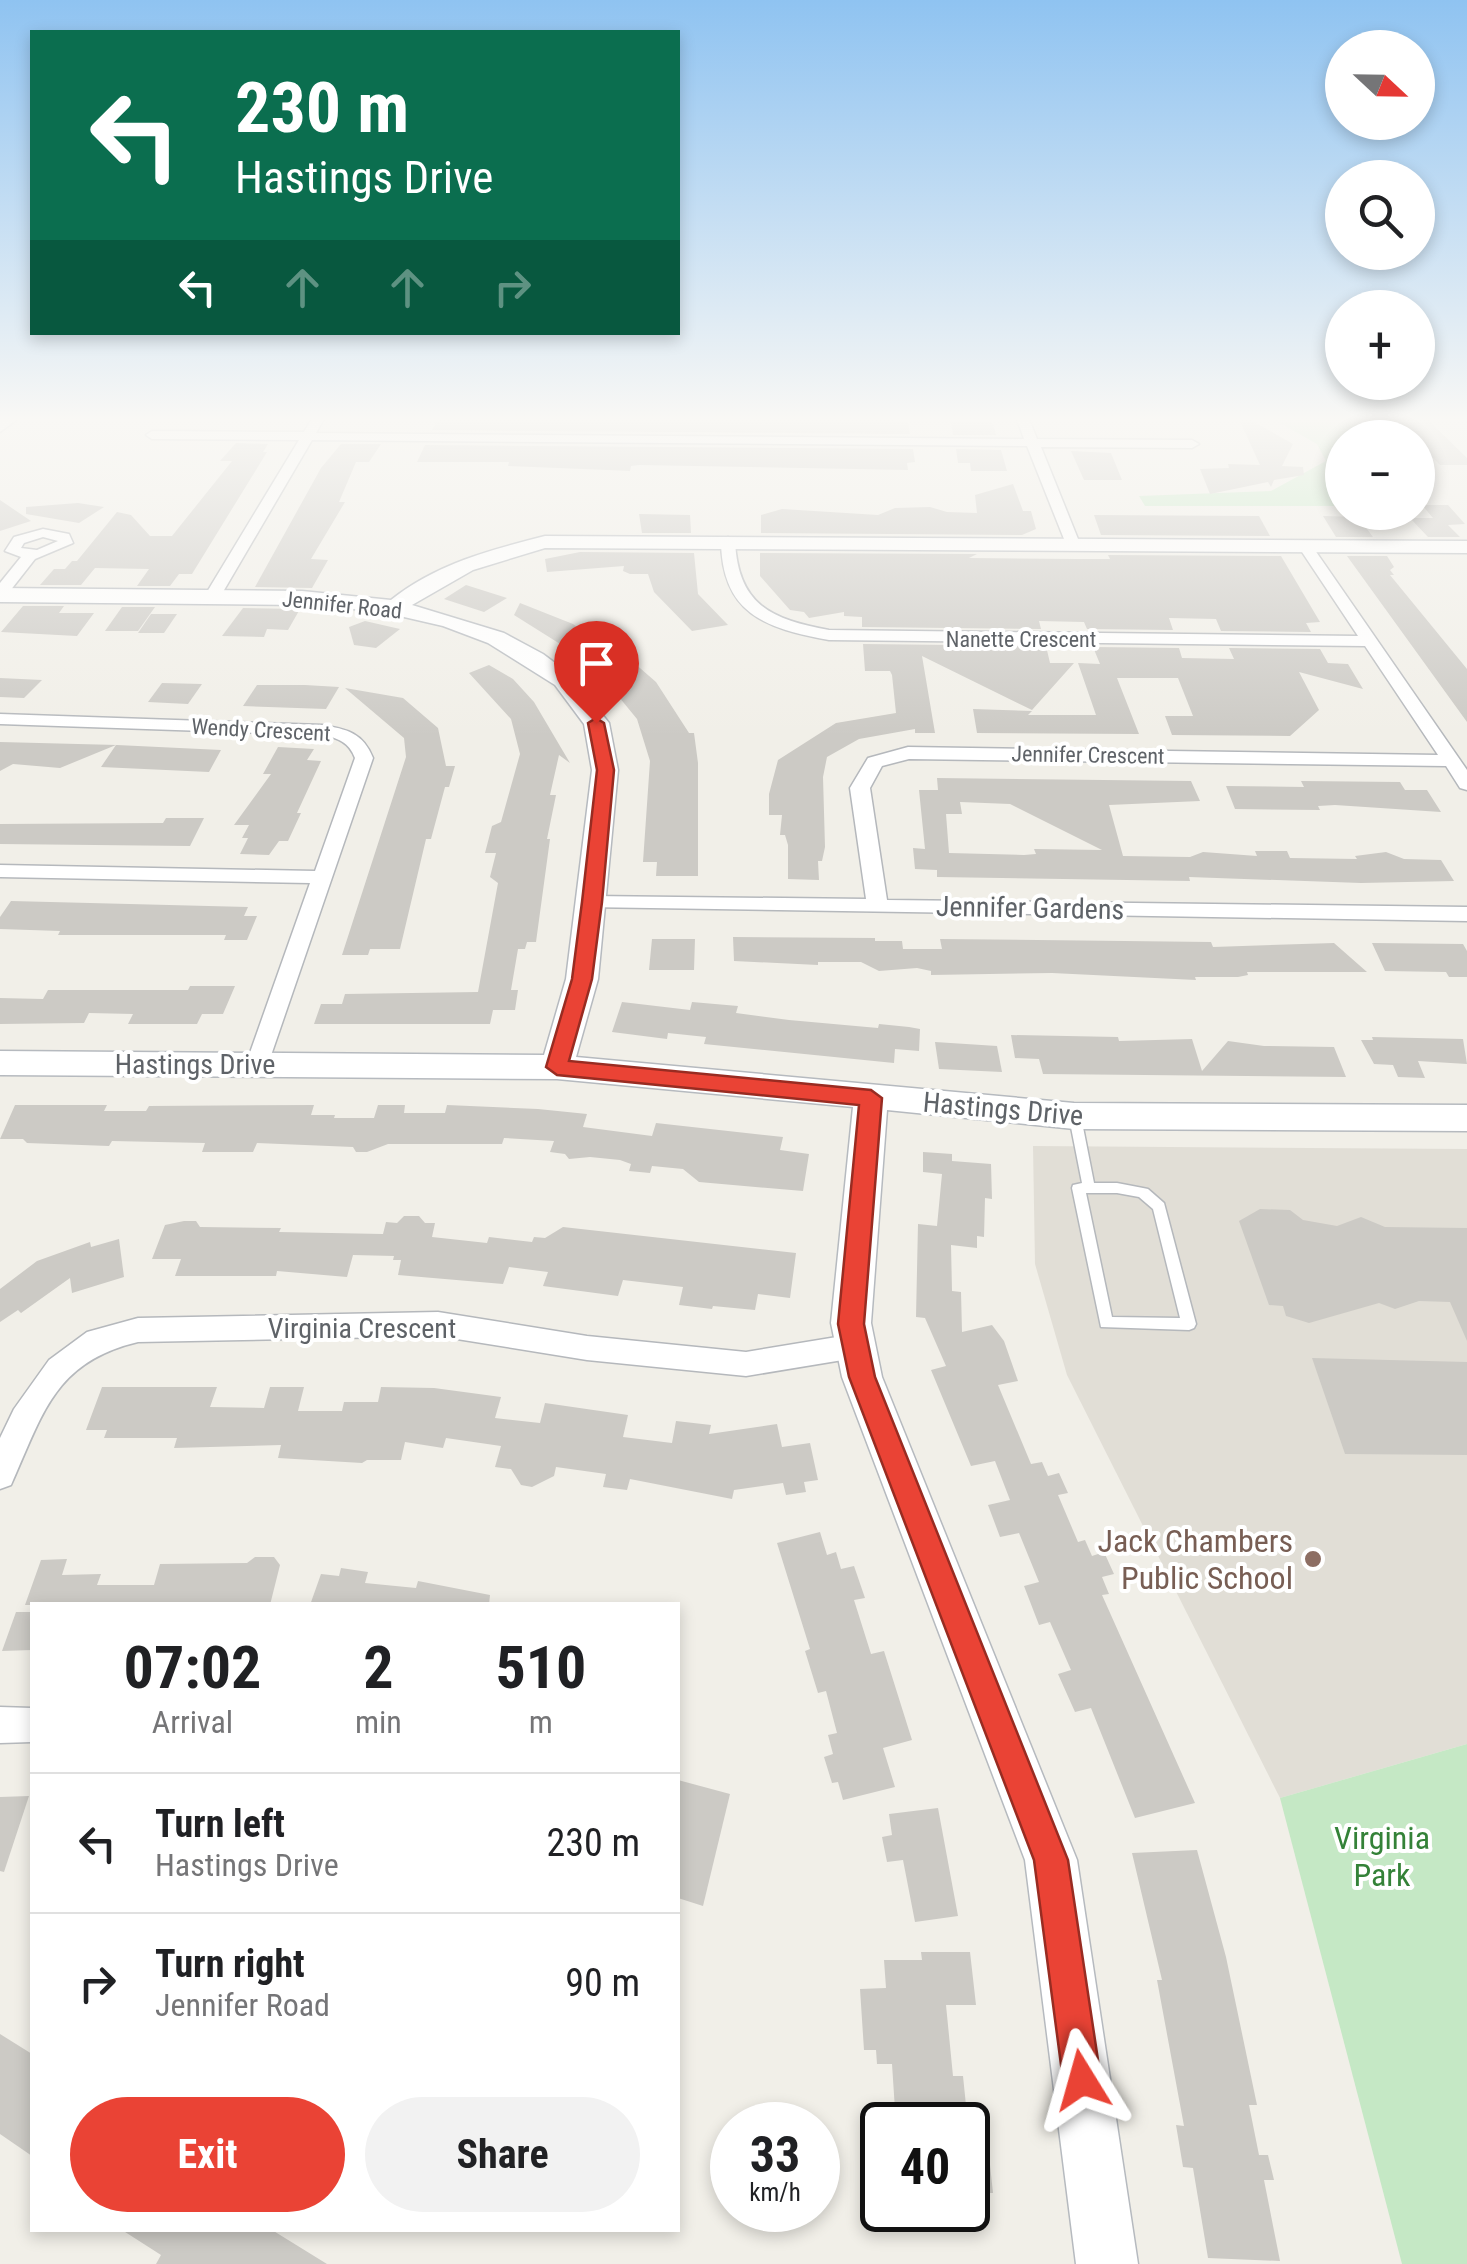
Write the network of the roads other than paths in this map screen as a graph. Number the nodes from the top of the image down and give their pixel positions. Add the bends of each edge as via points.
1 (255, 525) edge
2 (1064, 525) edge
3 (728, 541) junction
4 (1072, 544) junction
5 (1305, 546) junction
6 (1467, 547) edge
7 (30, 556) dead end
8 (0, 594) edge
9 (212, 597) junction
10 (395, 608) junction
11 (1370, 641) junction
12 (0, 719) edge
13 (1451, 761) junction
14 (1467, 784) edge
15 (0, 871) edge
16 (322, 877) junction
17 (592, 902) junction
18 (877, 906) junction
19 (1467, 914) edge
20 (0, 1063) edge
21 (258, 1064) junction
22 (557, 1067) junction
23 (871, 1098) junction
24 (1074, 1116) junction
25 (1467, 1118) edge
26 (1089, 1188) junction
27 (855, 1346) junction
28 (0, 1475) edge
29 (0, 1724) edge
30 (30, 1725) edge
31 (1108, 2264) edge

1 - 9 street
2 - 4 street
3 - 4 street
3 - 10 street via 546,542 470,561
3 - 11 street, Nanette Crescent via 730,576 747,603 772,623 804,632 852,638
4 - 5 street
5 - 6 street
5 - 11 street
7 - 8 street
8 - 9 street, Jennifer Road
9 - 10 street, Jennifer Road
10 - 17 street, Jennifer Road via 466,626 535,658 563,680 596,723 605,770
11 - 13 street
12 - 16 street, Wendy Crescent via 350,736 364,758
13 - 14 street
13 - 18 street, Jennifer Crescent via 908,753 875,762 860,788
15 - 16 street
16 - 21 street, Wendy Crescent
17 - 18 street, Jennifer Gardens
17 - 22 street, Jennifer Road via 582,979
18 - 19 street, Jennifer Gardens
20 - 21 street, Hastings Drive
21 - 22 street, Hastings Drive
22 - 23 street, Hastings Drive
23 - 24 street, Hastings Drive
23 - 27 street via 851,1324
24 - 25 street, Hastings Drive
24 - 26 lane
26 - 26 lane via 1078,1188 1106,1324 1189,1324 1159,1207 1143,1193
27 - 28 street, Virginia Crescent via 746,1364 438,1324 138,1330 93,1343 48,1380 23,1418
27 - 31 street via 1051,1860
29 - 30 street

